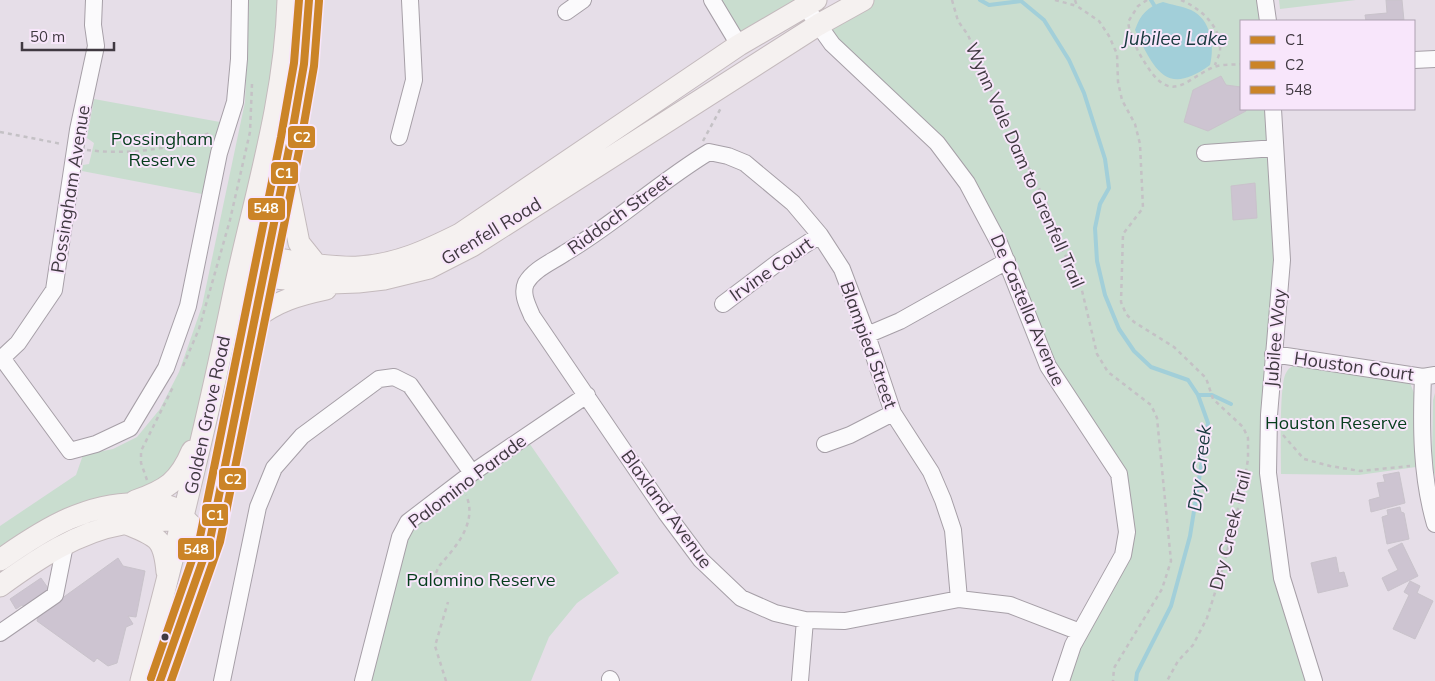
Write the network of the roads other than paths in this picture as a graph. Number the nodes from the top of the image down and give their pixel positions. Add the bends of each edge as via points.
1 (94, 0) edge
2 (240, 0) edge
3 (288, 0) edge
4 (309, 0) edge
5 (410, 0) edge
6 (583, 0) edge
7 (712, 0) edge
8 (863, 0) edge
9 (811, 3) edge
10 (566, 12) dead end
11 (818, 25) junction
12 (739, 46) junction
13 (1435, 59) edge
14 (1415, 60) edge
15 (1273, 110) edge
16 (399, 138) dead end
17 (1275, 148) junction
18 (1204, 153) dead end
19 (728, 156) joint
20 (285, 170) junction
21 (820, 235) junction
22 (1007, 261) junction
23 (315, 263) junction
24 (241, 264) junction
25 (266, 267) junction
26 (358, 282) junction
27 (524, 296) joint
28 (723, 304) dead end
29 (254, 319) junction
30 (867, 335) junction
31 (1274, 354) junction
32 (1, 359) edge
33 (1429, 376) edge
34 (586, 395) junction
35 (893, 414) junction
36 (205, 421) junction
37 (234, 425) junction
38 (825, 444) dead end
39 (472, 474) junction
40 (132, 503) junction
41 (184, 519) junction
42 (125, 523) junction
43 (1435, 524) edge
44 (65, 544) junction
45 (0, 560) edge
46 (199, 570) junction
47 (168, 580) junction
48 (0, 586) edge
49 (959, 599) junction
50 (805, 620) junction
51 (1080, 632) junction
52 (2, 635) edge
53 (141, 681) edge
54 (160, 681) edge
55 (222, 681) edge
56 (363, 681) edge
57 (800, 681) edge
58 (1061, 681) edge
59 (1314, 681) edge

1 - 32 street, Possingham Avenue via 96,46 54,290 18,343
2 - 32 street via 235,102 219,153 188,306 166,368 130,428 96,444 70,451
3 - 24 main road, Golden Grove Road via 278,104
4 - 20 main road, Golden Grove Road via 304,64
5 - 16 street via 414,80
6 - 10 street
7 - 12 street
8 - 11 main road, Grenfell Road
9 - 11 street, De Castella Avenue
9 - 12 main road, Grenfell Road
11 - 22 street, De Castella Avenue via 846,58 937,142 987,217
11 - 26 main road, Grenfell Road via 457,254 409,274
12 - 23 main road, Grenfell Road via 460,234 410,258 381,265 357,268
13 - 14 street
15 - 17 street, Jubilee Way
17 - 18 street
17 - 31 street, Jubilee Way via 1282,260
19 - 21 street, Blampied Street via 746,163 793,202
19 - 27 street, Riddoch Street via 709,152 689,164 598,234 539,269 526,284
20 - 23 main road via 299,243
20 - 25 main road, Golden Grove Road
21 - 28 street, Irvine Court
21 - 30 street, Blampied Street via 842,269
22 - 30 street via 900,321
22 - 51 street, De Castella Avenue via 1048,366 1114,464 1122,488 1127,532 1123,555
23 - 25 main road, Grenfell Road
24 - 25 main road, Grenfell Road
24 - 36 main road, Golden Grove Road
25 - 26 main road, Grenfell Road via 331,283
25 - 29 main road, Golden Grove Road
26 - 29 main road via 287,298
27 - 34 street, Blaxland Avenue via 532,316
29 - 37 main road, Golden Grove Road
30 - 35 street, Blampied Street
31 - 33 street, Houston Court
31 - 59 street, Jubilee Way via 1268,473 1282,578
33 - 43 street via 1421,430
34 - 39 street, Palomino Parade
34 - 50 street, Blaxland Avenue via 701,560 741,598 774,613
35 - 38 street
35 - 49 street, Blampied Street via 931,472 943,500 953,530
36 - 40 main road via 186,465 173,483
36 - 41 main road, Golden Grove Road
37 - 41 main road via 210,491
37 - 46 main road, Golden Grove Road via 210,540
39 - 55 street via 410,385 394,377 379,379 302,436 274,468 258,508
39 - 56 street, Palomino Parade via 408,522 400,537
40 - 41 main road via 172,508
40 - 45 main road via 89,510 65,519
41 - 42 main road
41 - 46 main road via 194,529
41 - 47 main road, Golden Grove Road
42 - 44 main road
42 - 47 main road via 151,535 163,546
44 - 48 main road
44 - 52 street via 55,595
46 - 54 main road, Golden Grove Road
47 - 53 main road, Golden Grove Road
49 - 50 street, Blaxland Avenue via 844,621
49 - 51 street, Blaxland Avenue via 1010,605
50 - 57 street
51 - 58 street, De Castella Avenue

